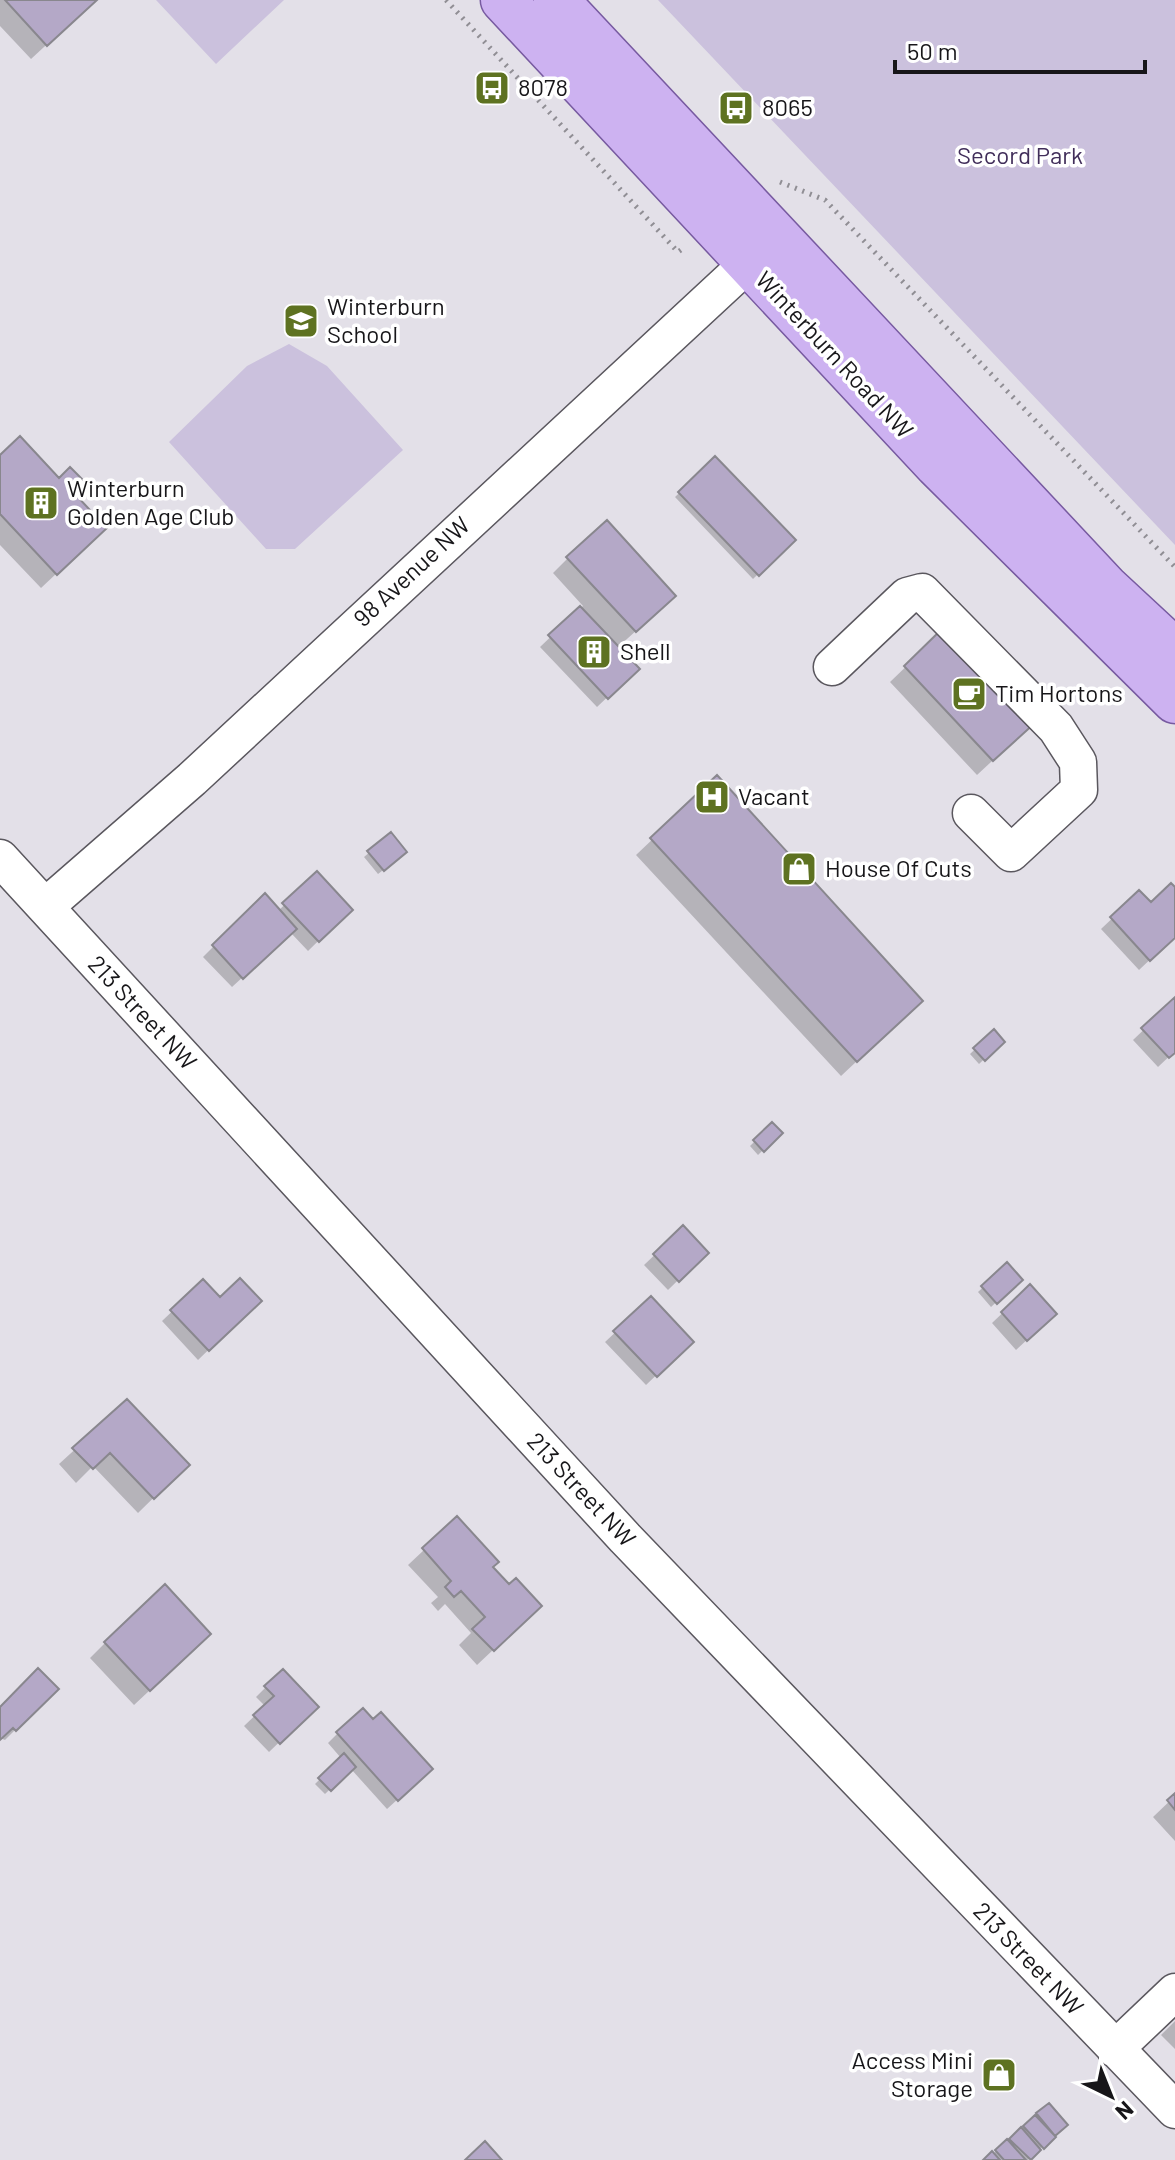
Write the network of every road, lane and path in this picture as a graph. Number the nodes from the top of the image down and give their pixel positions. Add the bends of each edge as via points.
1 (503, 0) edge
2 (556, 0) edge
3 (763, 250) junction
4 (1175, 651) edge
5 (832, 667) dead end
6 (1175, 701) edge
7 (971, 813) dead end
8 (0, 858) edge
9 (45, 907) junction
10 (1175, 1992) edge
11 (1115, 2049) junction
12 (1175, 2110) edge

1 - 3 main road, Winterburn Road NW
2 - 3 main road, Winterburn Road NW
3 - 4 main road, Winterburn Road NW
3 - 6 main road, Winterburn Road NW via 937,465
3 - 9 street, 98 Avenue NW via 192,779
5 - 7 street via 907,596 922,592 1056,728 1078,762 1079,790 1011,853
8 - 9 street, 213 Street NW
9 - 11 street, 213 Street NW via 625,1538
10 - 11 street
11 - 12 street, 213 Street NW

